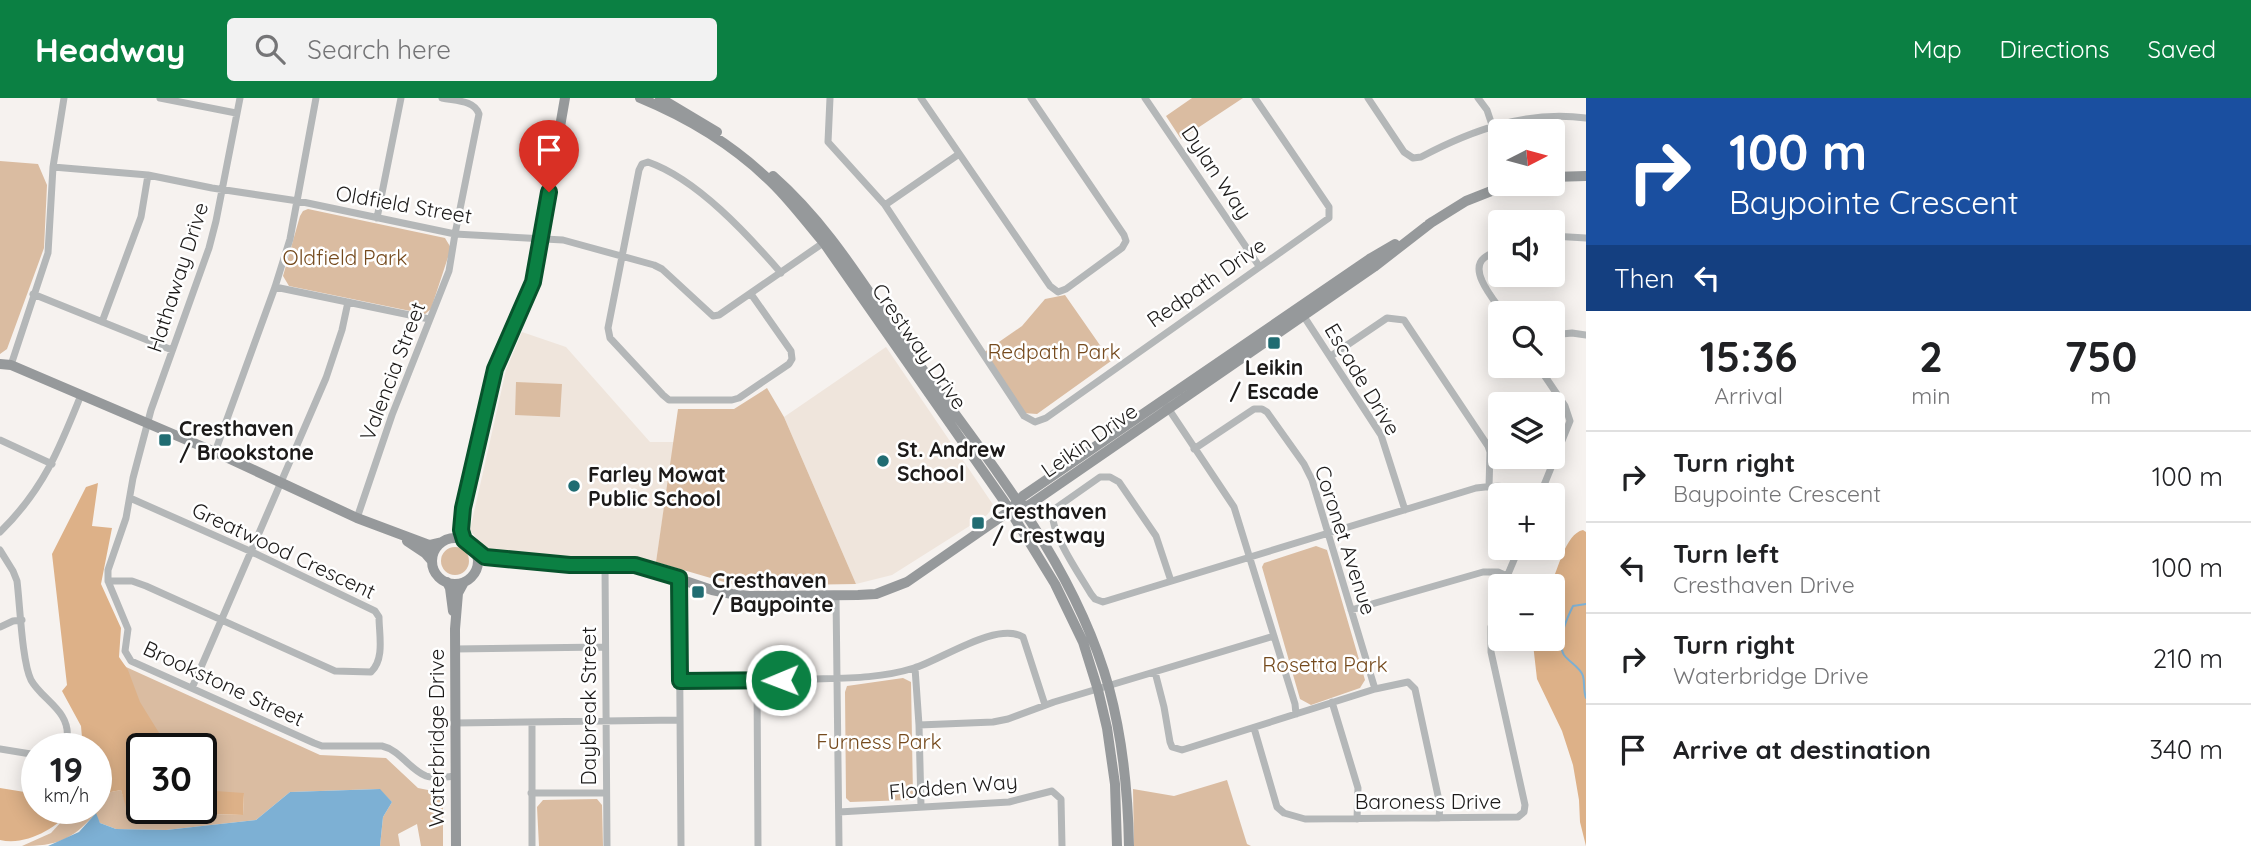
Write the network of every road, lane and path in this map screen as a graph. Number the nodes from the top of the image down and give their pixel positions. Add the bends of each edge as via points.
1 (64, 98) edge
2 (160, 98) edge
3 (240, 98) edge
4 (316, 98) edge
5 (401, 98) edge
6 (442, 98) edge
7 (565, 98) edge
8 (640, 98) edge
9 (660, 98) edge
10 (830, 98) edge
11 (921, 98) edge
12 (1031, 98) edge
13 (1145, 98) edge
14 (1255, 98) edge
15 (1368, 98) edge
16 (1479, 98) edge
17 (236, 113) junction
18 (1586, 118) edge
19 (1490, 119) edge
20 (1530, 119) edge
21 (1488, 126) edge
22 (959, 154) junction
23 (53, 167) junction
24 (149, 175) junction
25 (1565, 176) edge
26 (1586, 177) edge
27 (222, 189) junction
28 (1488, 192) edge
29 (298, 201) junction
30 (885, 205) junction
31 (377, 218) junction
32 (455, 234) junction
33 (1565, 237) edge
34 (1586, 238) edge
35 (541, 239) junction
36 (828, 240) junction
37 (1488, 256) edge
38 (622, 257) junction
39 (1259, 266) junction
40 (781, 273) junction
41 (275, 287) junction
42 (751, 293) junction
43 (33, 294) junction
44 (1495, 301) edge
45 (348, 302) junction
46 (1301, 312) junction
47 (429, 319) junction
48 (102, 323) junction
49 (1565, 334) edge
50 (1586, 335) edge
51 (172, 350) junction
52 (1331, 356) junction
53 (5, 364) edge
54 (1546, 378) edge
55 (81, 395) junction
56 (1166, 405) junction
57 (149, 423) junction
58 (0, 440) edge
59 (1194, 449) junction
60 (215, 452) junction
61 (52, 464) junction
62 (1489, 483) edge
63 (1545, 483) edge
64 (282, 484) junction
65 (1488, 486) edge
66 (130, 498) junction
67 (1020, 504) junction
68 (463, 508) junction
69 (1011, 510) junction
70 (1405, 510) junction
71 (357, 518) junction
72 (0, 532) edge
73 (396, 532) junction
74 (1328, 534) junction
75 (464, 540) junction
76 (446, 541) junction
77 (0, 550) edge
78 (475, 550) junction
79 (252, 552) junction
80 (1250, 558) junction
81 (516, 559) junction
82 (432, 561) junction
83 (605, 565) junction
84 (476, 569) junction
85 (1502, 574) edge
86 (679, 578) junction
87 (108, 581) junction
88 (1171, 581) junction
89 (447, 582) junction
90 (464, 582) junction
91 (836, 596) junction
92 (1351, 610) junction
93 (22, 620) junction
94 (221, 620) junction
95 (0, 627) edge
96 (455, 629) junction
97 (1274, 636) junction
98 (605, 647) junction
99 (455, 649) junction
100 (1492, 651) edge
101 (915, 668) junction
102 (1155, 672) junction
103 (838, 679) junction
104 (680, 681) junction
105 (757, 681) junction
106 (192, 688) junction
107 (1103, 688) junction
108 (1375, 689) junction
109 (1332, 702) junction
110 (1045, 705) junction
111 (1296, 714) junction
112 (606, 720) junction
113 (680, 720) junction
114 (532, 722) junction
115 (455, 723) junction
116 (919, 725) junction
117 (1254, 728) junction
118 (68, 733) edge
119 (0, 749) edge
120 (21, 752) edge
121 (455, 776) junction
122 (531, 793) junction
123 (606, 793) junction
124 (921, 806) junction
125 (839, 812) junction
126 (1439, 818) junction
127 (1357, 819) junction
128 (456, 846) edge
129 (532, 846) edge
130 (607, 846) edge
131 (681, 846) edge
132 (758, 846) edge
133 (839, 846) edge
134 (1062, 846) edge
135 (1117, 846) edge
136 (1129, 846) edge

1 - 23 street
2 - 17 street
3 - 17 street, Hathaway Drive
4 - 29 street
5 - 31 street
6 - 32 street, Valencia Street via 472,104 479,114
7 - 35 street
8 - 36 street, Crestway Drive via 676,114 734,151 768,178
9 - 36 street, Crestway Drive via 732,142 797,197
10 - 30 street, Redpath Drive via 828,142
11 - 22 street
12 - 22 street via 1124,235 1122,248 1058,292 1049,286
13 - 39 street, Dylan Way
14 - 39 street, Redpath Drive via 1330,213 1325,222
15 - 21 street via 1404,152 1413,158
16 - 19 street
17 - 27 street, Hathaway Drive
18 - 20 street
22 - 30 street
23 - 24 street, Oldfield Street
23 - 43 street via 48,253
24 - 27 street, Oldfield Street
24 - 48 street via 141,217
25 - 26 street
27 - 29 street, Oldfield Street
27 - 51 street, Hathaway Drive via 209,248
28 - 46 street, Leikin Drive via 1371,258
29 - 31 street, Oldfield Street
29 - 41 street
30 - 39 street, Redpath Drive via 1024,416 1035,422
31 - 32 street, Oldfield Street
32 - 35 street, Oldfield Street
32 - 47 street, Valencia Street via 450,271
33 - 34 street
35 - 38 street, Oldfield Street via 563,240
35 - 68 street via 530,291 495,369
36 - 40 street, Oldfield Street
36 - 67 street, Crestway Drive
36 - 69 street, Crestway Drive
37 - 44 street via 1478,266 1479,275
38 - 40 street via 639,170 648,162 697,191 739,227
38 - 42 street, Oldfield Street via 662,269 712,316
38 - 42 street via 608,333 669,400 739,398 789,364 791,351
40 - 42 street, Oldfield Street
41 - 45 street
41 - 60 street
43 - 48 street
43 - 53 street
45 - 47 street
45 - 64 street via 326,378
46 - 52 street, Escade Drive
46 - 56 street, Leikin Drive
47 - 71 street, Valencia Street
48 - 51 street
49 - 50 street
51 - 57 street, Hathaway Drive
52 - 62 street via 1387,318 1404,320 1488,446
52 - 70 street, Escade Drive via 1381,435
53 - 55 street
54 - 63 street via 1570,421
55 - 57 street
55 - 61 street
56 - 59 street
56 - 67 street, Leikin Drive
57 - 60 street
57 - 66 street
58 - 61 street
59 - 74 street, Coronet Avenue via 1262,408 1304,464
59 - 80 street via 1234,507
60 - 64 street
61 - 72 street
64 - 71 street
64 - 79 street
65 - 70 street
66 - 79 street, Greatwood Crescent
66 - 87 street
67 - 69 street, Leikin Drive
67 - 107 street, Crestway Drive via 1071,591 1090,635
68 - 75 street
68 - 76 street
69 - 91 street via 907,582 876,594
69 - 107 street, Crestway Drive via 1055,584
70 - 74 street
71 - 73 street
73 - 76 street via 429,545
73 - 82 street
74 - 80 street
74 - 92 street, Coronet Avenue
75 - 76 street
75 - 78 street
76 - 82 street
77 - 93 street via 17,582
78 - 81 street via 485,557
78 - 84 street
79 - 94 street
79 - 94 street, Greatwood Crescent via 375,611 379,617 377,666 371,672 335,671
80 - 88 street
80 - 97 street
81 - 83 street
81 - 84 street
82 - 89 street via 436,575
83 - 86 street via 644,566
83 - 98 street, Daybreak Street
84 - 90 street
85 - 92 street via 1483,572
86 - 91 street via 749,596
86 - 104 street
87 - 94 street, Greatwood Crescent via 132,581
87 - 106 street, Brookstone Street via 128,629 127,657
88 - 88 street via 1156,536 1110,477 1100,477 1053,510 1052,523 1095,599 1103,602
89 - 90 street
89 - 96 street, Waterbridge Drive
90 - 96 street, Waterbridge Drive via 458,593
91 - 103 street
92 - 108 street, Coronet Avenue
93 - 95 street
93 - 118 street via 30,677 54,703
94 - 106 street
96 - 99 street, Waterbridge Drive
97 - 102 street
97 - 111 street
98 - 99 street
98 - 112 street, Daybreak Street
99 - 115 street, Waterbridge Drive
100 - 126 street, Baroness Drive via 1524,812 1516,818
101 - 103 street
101 - 110 street via 972,641 1016,633 1023,637
101 - 116 street
102 - 107 street
102 - 117 street via 1172,747 1182,750
103 - 105 street
103 - 125 street
104 - 105 street
104 - 113 street
105 - 132 street
106 - 121 street, Brookstone Street via 322,746 382,746 425,776
107 - 110 street
107 - 135 street, Crestway Drive
107 - 136 street, Crestway Drive via 1118,728 1124,764
108 - 109 street
108 - 126 street via 1408,682 1413,686
109 - 111 street
109 - 127 street via 1357,788
110 - 116 street via 993,722
111 - 117 street
112 - 113 street
112 - 114 street
112 - 123 street, Daybreak Street
113 - 131 street
114 - 115 street
114 - 122 street
115 - 121 street, Waterbridge Drive
116 - 124 street
117 - 127 street, Baroness Drive via 1279,810 1305,819
119 - 120 street
121 - 128 street, Waterbridge Drive
122 - 123 street
122 - 129 street
123 - 130 street, Daybreak Street
124 - 125 street, Flodden Way
124 - 134 street, Flodden Way via 1009,802 1052,791 1060,799
125 - 133 street
126 - 127 street, Baroness Drive

